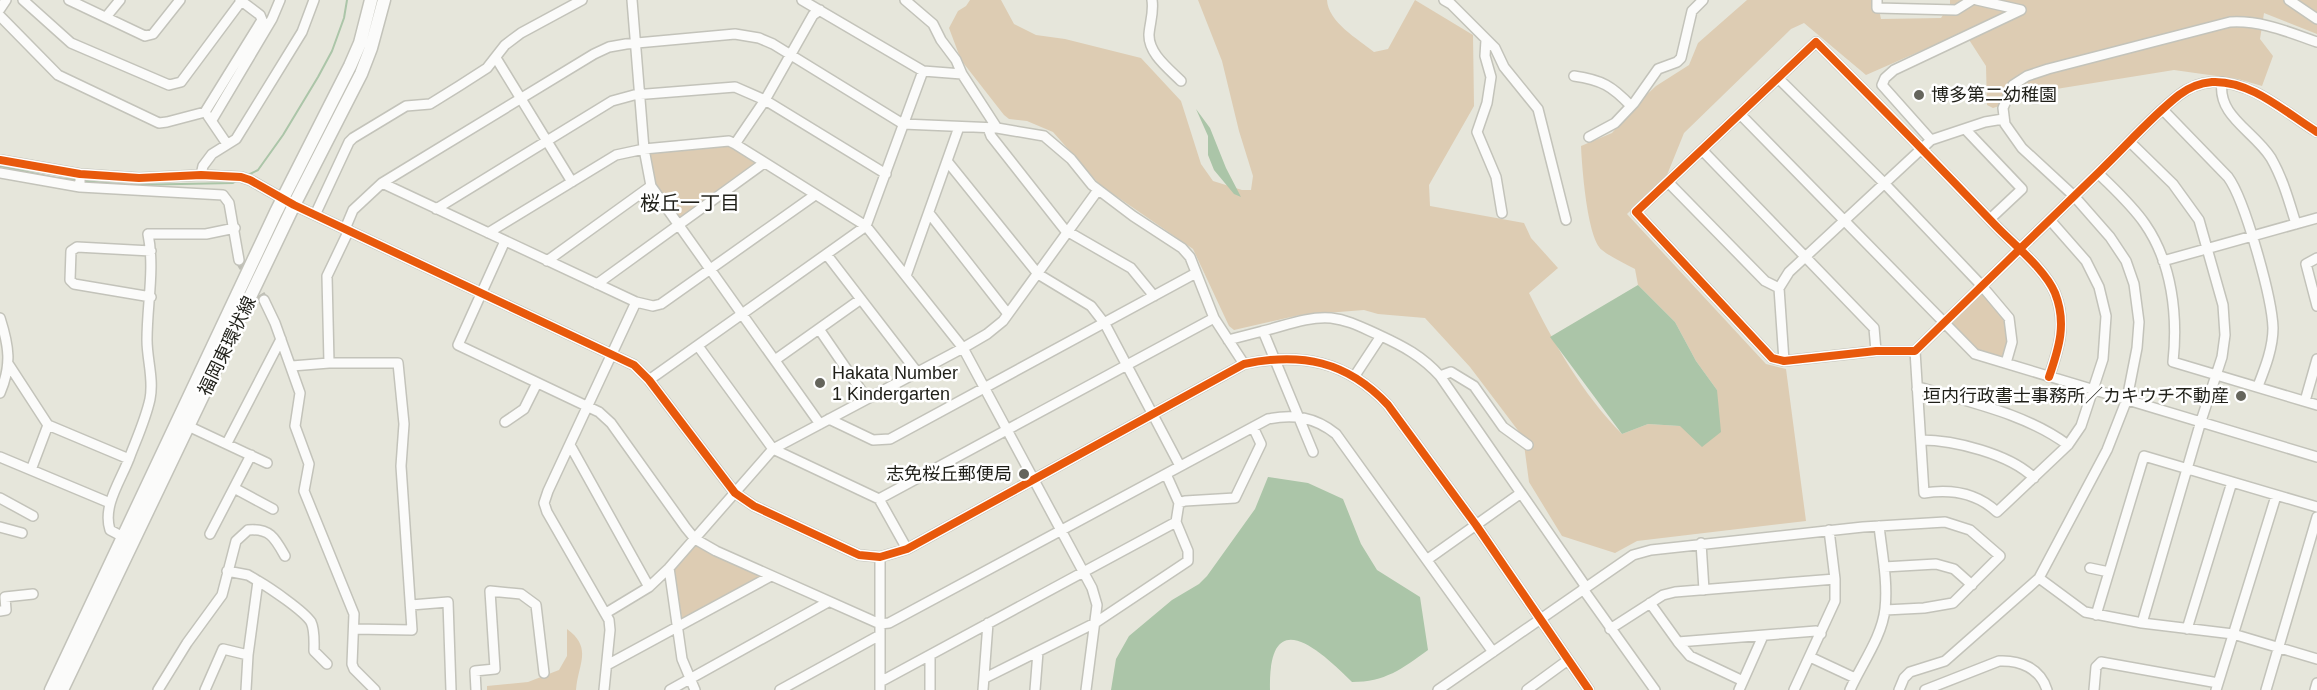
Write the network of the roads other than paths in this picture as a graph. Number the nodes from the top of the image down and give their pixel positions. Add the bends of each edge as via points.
1 (6, 0) edge
2 (22, 0) edge
3 (69, 0) edge
4 (120, 0) edge
5 (180, 0) edge
6 (241, 0) edge
7 (280, 0) edge
8 (314, 0) edge
9 (371, 0) edge
10 (384, 0) edge
11 (582, 0) edge
12 (632, 0) edge
13 (802, 0) edge
14 (905, 0) edge
15 (1152, 0) edge
16 (1444, 0) edge
17 (1704, 0) edge
18 (1877, 0) edge
19 (1972, 0) edge
20 (1977, 0) edge
21 (2289, 0) edge
22 (0, 9) edge
23 (820, 10) junction
24 (0, 16) edge
25 (106, 17) junction
26 (2317, 19) edge
27 (1486, 40) junction
28 (2317, 42) edge
29 (635, 43) junction
30 (791, 54) junction
31 (496, 58) junction
32 (923, 71) junction
33 (962, 74) junction
34 (1574, 76) dead end
35 (1778, 78) junction
36 (1181, 81) dead end
37 (2222, 82) junction
38 (640, 94) junction
39 (522, 99) junction
40 (765, 100) junction
41 (1631, 106) junction
42 (2163, 110) junction
43 (205, 112) junction
44 (1740, 114) junction
45 (2003, 119) junction
46 (212, 120) junction
47 (903, 124) junction
48 (959, 127) junction
49 (993, 128) junction
50 (1966, 130) junction
51 (2317, 132) edge
52 (1589, 136) dead end
53 (1931, 140) junction
54 (546, 141) junction
55 (2130, 142) junction
56 (227, 144) junction
57 (735, 144) junction
58 (1922, 148) junction
59 (644, 149) junction
60 (1702, 150) junction
61 (0, 160) edge
62 (947, 161) junction
63 (764, 163) junction
64 (2098, 172) junction
65 (0, 173) edge
66 (80, 174) junction
67 (886, 174) junction
68 (201, 175) junction
69 (572, 182) junction
70 (1668, 182) junction
71 (382, 183) junction
72 (1884, 183) junction
73 (651, 186) junction
74 (80, 187) junction
75 (1098, 190) junction
76 (815, 195) junction
77 (2074, 196) junction
78 (288, 202) junction
79 (436, 209) junction
80 (928, 213) junction
81 (1502, 213) dead end
82 (315, 215) junction
83 (2317, 218) edge
84 (1845, 219) junction
85 (1990, 219) junction
86 (1566, 220) dead end
87 (2050, 220) junction
88 (2296, 224) junction
89 (678, 225) junction
90 (866, 226) junction
91 (235, 228) junction
92 (347, 230) junction
93 (1068, 232) junction
94 (488, 233) junction
95 (2251, 236) junction
96 (505, 241) junction
97 (2207, 248) junction
98 (2019, 250) junction
99 (151, 251) junction
100 (826, 255) junction
101 (1805, 256) junction
102 (2317, 258) edge
103 (239, 260) tunnel mouth
104 (547, 261) junction
105 (2163, 261) junction
106 (710, 270) junction
107 (1196, 273) junction
108 (1038, 274) junction
109 (906, 276) junction
110 (597, 284) junction
111 (1982, 286) junction
112 (1779, 288) junction
113 (480, 293) junction
114 (1154, 296) junction
115 (150, 297) junction
116 (861, 299) junction
117 (264, 300) tunnel mouth
118 (636, 302) junction
119 (2317, 306) edge
120 (742, 314) junction
121 (1008, 314) junction
122 (0, 318) edge
123 (1214, 318) junction
124 (1944, 323) junction
125 (1105, 324) junction
126 (819, 329) junction
127 (1263, 331) junction
128 (3, 335) edge
129 (1380, 336) junction
130 (281, 339) junction
131 (1228, 340) junction
132 (698, 346) junction
133 (963, 348) junction
134 (1876, 351) junction
135 (1915, 351) junction
136 (612, 354) junction
137 (1273, 358) junction
138 (2317, 359) edge
139 (775, 360) junction
140 (1784, 361) junction
141 (329, 363) junction
142 (2006, 363) junction
143 (1244, 364) junction
144 (9, 365) junction
145 (292, 366) junction
146 (1127, 366) junction
147 (917, 372) junction
148 (1440, 376) junction
149 (2216, 376) junction
150 (3, 377) edge
151 (1354, 377) junction
152 (2049, 377) junction
153 (649, 380) junction
154 (537, 383) junction
155 (2258, 386) junction
156 (985, 389) junction
157 (1917, 389) junction
158 (2094, 391) junction
159 (0, 393) edge
160 (867, 399) junction
161 (2127, 399) junction
162 (2305, 401) junction
163 (2317, 405) edge
164 (588, 406) junction
165 (1152, 414) junction
166 (1298, 416) junction
167 (824, 421) junction
168 (2201, 421) junction
169 (505, 422) dead end
170 (48, 424) junction
171 (188, 426) junction
172 (1253, 427) junction
173 (1007, 430) junction
174 (1920, 440) junction
175 (227, 443) junction
176 (570, 445) junction
177 (1528, 445) dead end
178 (2068, 445) junction
179 (773, 449) junction
180 (1313, 452) dead end
181 (250, 455) junction
182 (0, 457) edge
183 (2317, 457) edge
184 (129, 459) junction
185 (267, 463) dead end
186 (1180, 466) junction
187 (2187, 468) junction
188 (31, 470) junction
189 (1166, 474) junction
190 (2034, 478) junction
191 (1033, 479) junction
192 (2232, 482) junction
193 (234, 488) junction
194 (735, 493) junction
195 (1521, 493) junction
196 (2276, 496) junction
197 (0, 498) edge
198 (879, 499) junction
199 (110, 503) junction
200 (1179, 503) junction
201 (2317, 507) edge
202 (273, 508) dead end
203 (33, 516) dead end
204 (2317, 517) edge
205 (1176, 522) junction
206 (1476, 525) junction
207 (1879, 526) junction
208 (0, 528) edge
209 (1829, 530) junction
210 (1060, 531) junction
211 (21, 533) dead end
212 (210, 534) dead end
213 (695, 539) junction
214 (128, 540) junction
215 (1701, 543) junction
216 (907, 549) junction
217 (285, 556) dead end
218 (880, 557) junction
219 (1428, 559) junction
220 (1884, 567) junction
221 (669, 568) junction
222 (2090, 568) dead end
223 (227, 571) junction
224 (2109, 572) junction
225 (1083, 573) junction
226 (771, 576) junction
227 (2039, 578) junction
228 (1835, 579) junction
229 (258, 581) junction
230 (1972, 585) junction
231 (649, 587) junction
232 (1584, 588) junction
233 (1704, 590) junction
234 (33, 594) dead end
235 (828, 602) junction
236 (1650, 603) junction
237 (411, 605) junction
238 (1885, 610) junction
239 (0, 611) edge
240 (606, 613) junction
241 (2096, 615) junction
242 (1540, 618) junction
243 (1095, 622) junction
244 (988, 623) junction
245 (880, 624) junction
246 (2142, 624) junction
247 (678, 627) junction
248 (354, 629) junction
249 (1611, 629) junction
250 (2187, 629) junction
251 (880, 634) junction
252 (1821, 634) junction
253 (2234, 634) junction
254 (1763, 636) junction
255 (1678, 642) junction
256 (2278, 648) junction
257 (1038, 652) junction
258 (1493, 652) junction
259 (930, 655) junction
260 (248, 656) junction
261 (1810, 657) junction
262 (2317, 659) edge
263 (1568, 660) junction
264 (327, 664) dead end
265 (607, 665) junction
266 (544, 673) dead end
267 (985, 678) junction
268 (1855, 678) junction
269 (689, 679) junction
270 (2317, 683) edge
271 (880, 686) edge
272 (1741, 686) edge
273 (2217, 686) edge
274 (51, 690) edge
275 (62, 690) edge
276 (158, 690) edge
277 (205, 690) edge
278 (246, 690) edge
279 (375, 690) edge
280 (451, 690) edge
281 (476, 690) edge
282 (604, 690) edge
283 (670, 690) edge
284 (695, 690) edge
285 (780, 690) edge
286 (930, 690) edge
287 (983, 690) edge
288 (1035, 690) edge
289 (1086, 690) edge
290 (1438, 690) edge
291 (1527, 690) edge
292 (1589, 690) edge
293 (1655, 690) edge
294 (1794, 690) edge
295 (1850, 690) edge
296 (1899, 690) edge
297 (1924, 690) edge
298 (2047, 690) edge
299 (2094, 690) edge
300 (2266, 690) edge
301 (2315, 690) edge

1 - 22 street
2 - 6 street via 71,43 169,85 181,82
3 - 25 street
4 - 25 street
5 - 25 street via 153,34 145,36
6 - 43 street via 262,20
7 - 46 street
8 - 56 street via 302,32 236,138
9 - 78 main road, 福岡東環状線 via 360,43
10 - 78 main road, 福岡東環状線 via 361,74
11 - 31 street via 521,33
12 - 29 street
13 - 23 street
14 - 33 street via 933,24
15 - 36 street via 1149,36 1154,54
16 - 27 street
17 - 41 street via 1692,11 1681,58 1658,69
18 - 19 street via 1877,8 1956,10
20 - 53 street via 2020,10 1894,70 1882,85
21 - 26 street
23 - 30 street via 813,15
23 - 32 street
24 - 43 street via 58,75 159,123
27 - 81 street via 1485,56 1491,77 1477,132 1496,177
27 - 86 street via 1538,109
28 - 45 street via 2263,23 2230,22 2027,76 2013,85 2003,108
29 - 30 street via 735,34 759,38
29 - 38 street
29 - 39 street via 594,54
30 - 40 street
30 - 47 street
31 - 39 street
31 - 82 street via 479,74 430,104 406,106 353,138
32 - 33 street
32 - 47 street
33 - 49 street
34 - 41 street via 1609,85
35 - 44 street
35 - 58 street via 1816,42
35 - 72 street
37 - 42 street via 2190,88
37 - 51 street via 2248,89
37 - 88 street via 2222,102 2269,155 2288,195
38 - 40 street via 735,87
38 - 54 street via 612,101
38 - 59 street
39 - 54 street
39 - 71 street
40 - 57 street
40 - 67 street
41 - 52 street via 1615,123
42 - 55 street
42 - 95 street via 2234,186
43 - 46 street
44 - 60 street
44 - 84 street
45 - 50 street
45 - 77 street via 2009,134
46 - 56 street
47 - 48 street
47 - 67 street
48 - 49 street
48 - 62 street
49 - 75 street via 1044,136
49 - 93 street via 991,136
50 - 53 street
50 - 85 street via 2022,189
53 - 58 street
54 - 69 street
54 - 79 street
55 - 64 street
55 - 97 street via 2188,202 2199,220
56 - 68 street via 212,154
57 - 59 street via 729,141
57 - 63 street
58 - 72 street
58 - 85 street
59 - 69 street via 616,155
59 - 73 street
60 - 70 street
60 - 101 street
61 - 66 street
62 - 80 street
62 - 108 street
63 - 76 street
63 - 89 street
64 - 77 street
64 - 105 street via 2145,223
65 - 74 street
66 - 68 street
66 - 74 street
67 - 90 street
68 - 78 street via 241,177
69 - 94 street
70 - 112 street via 1765,281
70 - 140 street via 1636,212 1772,358
71 - 79 street
71 - 92 street via 353,210
72 - 84 street
72 - 111 street
73 - 89 street
73 - 104 street
74 - 91 street via 223,195
75 - 93 street
75 - 107 street via 1182,248
76 - 90 street
76 - 106 street
77 - 87 street
77 - 161 street via 2110,237 2126,261 2134,284 2139,322
78 - 82 street
78 - 171 main road, 福岡東環状線
78 - 214 main road, 福岡東環状線
79 - 94 street
80 - 109 street
80 - 121 street
82 - 92 street
83 - 88 street
84 - 101 street
84 - 124 street
85 - 98 street
87 - 98 street
87 - 158 street via 2086,261 2106,316 2103,358
88 - 95 street
89 - 106 street
89 - 110 street
90 - 100 street
90 - 109 street
91 - 99 street via 206,234 152,232 148,234
91 - 103 street
92 - 113 street
92 - 141 street via 327,276
93 - 108 street
93 - 114 street via 1131,268
94 - 96 street
95 - 97 street
95 - 155 street via 2273,329
96 - 104 street
96 - 113 street
97 - 105 street
97 - 149 street via 2223,305 2225,335
98 - 111 street
98 - 152 street via 2049,283 2063,324
99 - 115 street
99 - 115 street via 77,247 71,251 70,280 74,285
100 - 116 street
100 - 120 street
101 - 112 street
101 - 134 street via 1874,328
102 - 119 street via 2306,264
104 - 110 street
105 - 149 street via 2176,317 2173,362
106 - 118 street via 662,304
106 - 120 street
107 - 114 street
107 - 123 street
108 - 121 street
108 - 125 street via 1091,306
109 - 133 street
110 - 118 street
111 - 124 street
111 - 142 street via 2009,318 2012,342
112 - 140 street
113 - 136 street
113 - 154 street via 458,345
114 - 125 street
115 - 184 street via 150,401
116 - 126 street
116 - 147 street
117 - 130 street
118 - 136 street
120 - 132 street
120 - 139 street
121 - 133 street via 987,334
122 - 128 street
123 - 131 street
123 - 146 street
124 - 135 street
124 - 142 street via 1975,354
125 - 146 street
125 - 156 street
126 - 139 street
126 - 160 street
127 - 129 street via 1330,318
127 - 131 street
127 - 137 street
128 - 144 street
129 - 148 street via 1406,347
129 - 151 street
130 - 145 street
130 - 175 street
131 - 143 street
132 - 153 street
132 - 179 street
133 - 147 street
133 - 156 street
134 - 135 street
134 - 140 street
135 - 157 street
136 - 153 street via 634,365
136 - 164 street
137 - 143 street
137 - 151 street via 1316,362
137 - 166 street
138 - 162 street
139 - 167 street
141 - 145 street
141 - 237 street via 398,363
142 - 152 street
143 - 165 street
144 - 150 street
144 - 170 street
145 - 248 street via 300,393 295,426 309,464 304,492 354,614
146 - 165 street
146 - 173 street
147 - 160 street
148 - 177 street via 1450,372 1474,386 1503,427
148 - 195 street
149 - 155 street
149 - 168 street
150 - 159 street
151 - 206 street via 1373,388 1388,405
152 - 158 street
153 - 194 street
154 - 164 street
154 - 169 street via 524,409
155 - 162 street
156 - 167 street via 890,440 873,440
156 - 173 street
157 - 174 street
157 - 178 street via 2010,415 2048,430
158 - 161 street
158 - 178 street via 2081,426
160 - 167 street
161 - 168 street
161 - 227 street via 2107,450
162 - 163 street
164 - 176 street
164 - 213 street via 611,423
165 - 186 street
165 - 191 street
166 - 172 street via 1268,419
166 - 180 street
166 - 219 street via 1315,420 1336,434
167 - 179 street
168 - 183 street
168 - 187 street
170 - 184 street
170 - 188 street
171 - 175 street
171 - 214 main road, 福岡東環状線
172 - 186 street
172 - 200 street via 1261,444 1235,498
173 - 191 street
173 - 198 street
174 - 190 street via 1942,440 2009,460
174 - 190 street via 1924,493 1970,495 1997,512
175 - 181 street
176 - 231 street
176 - 240 street via 544,503
178 - 190 street
179 - 194 street
179 - 198 street
181 - 185 street
181 - 193 street
182 - 188 street
184 - 199 street
186 - 189 street
187 - 192 street
187 - 224 street via 2144,456
187 - 246 street
188 - 199 street
189 - 200 street
189 - 210 street
191 - 210 street
191 - 216 street
192 - 196 street
192 - 250 street
193 - 202 street
193 - 212 street
194 - 213 street
194 - 218 street via 754,506 860,555
195 - 206 street
195 - 232 street
196 - 201 street
196 - 253 street
197 - 203 street
198 - 216 street
199 - 214 street via 110,530
200 - 205 street
204 - 256 street
205 - 225 street
205 - 243 street via 1188,561
206 - 219 street
206 - 242 street
207 - 209 street
207 - 220 street
207 - 230 street via 1945,522 1970,530 2000,556
208 - 211 street
209 - 215 street
209 - 228 street
210 - 225 street
210 - 245 street via 889,623
213 - 221 street
213 - 226 street
214 - 274 main road, 福岡東環状線
214 - 275 main road, 福岡東環状線
215 - 232 street via 1633,555
215 - 233 street
216 - 218 street
217 - 223 street via 265,530 248,530 236,541
218 - 245 street
219 - 258 street
220 - 230 street via 1936,564 1954,569
220 - 238 street
221 - 231 street
221 - 247 street
222 - 224 street
223 - 229 street
223 - 276 street via 222,595
224 - 241 street
225 - 243 street via 1097,605
225 - 244 street
226 - 235 street
226 - 247 street
227 - 241 street via 2085,612
227 - 296 street via 1945,661 1910,672
228 - 233 street
228 - 252 street via 1835,601
229 - 260 street
229 - 264 street via 306,617 313,629 314,651
230 - 238 street via 1953,603
231 - 240 street
232 - 242 street
232 - 249 street
233 - 236 street via 1663,595
234 - 239 street via 5,597 6,610
235 - 245 street
235 - 269 street
236 - 249 street
236 - 255 street
237 - 248 street via 412,630
237 - 280 street via 448,602
238 - 268 street
240 - 265 street via 610,630
241 - 246 street
242 - 258 street
242 - 263 street
243 - 257 street
243 - 289 street
244 - 259 street
244 - 267 street
245 - 251 street
246 - 250 street
247 - 265 street
247 - 269 street
248 - 279 street via 354,669
249 - 293 street
250 - 253 street
251 - 271 street
251 - 285 street
252 - 254 street via 1816,631
252 - 261 street
253 - 256 street
253 - 273 street
254 - 255 street
254 - 272 street
255 - 272 street via 1690,656
256 - 262 street
256 - 300 street
257 - 267 street
257 - 288 street
258 - 290 street
259 - 271 street
259 - 286 street
260 - 277 street via 223,649
260 - 278 street
261 - 268 street
261 - 294 street
263 - 291 street
263 - 292 street
265 - 282 street
266 - 281 street via 536,605 521,594 490,591 495,669 475,671
267 - 287 street
268 - 295 street
269 - 283 street
269 - 284 street
270 - 301 street
273 - 299 street via 2101,662
297 - 298 street via 2010,661 2033,669

